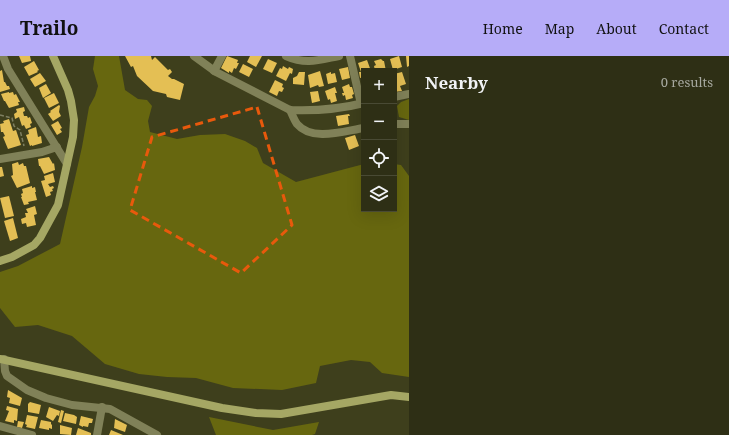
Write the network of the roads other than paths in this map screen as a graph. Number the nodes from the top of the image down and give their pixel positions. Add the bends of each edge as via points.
1 (53, 56) edge
2 (194, 56) edge
3 (222, 56) edge
4 (286, 56) edge
5 (339, 56) edge
6 (350, 56) edge
7 (3, 62) edge
8 (214, 70) junction
9 (409, 94) edge
10 (397, 96) edge
11 (361, 100) edge
12 (361, 104) edge
13 (290, 110) junction
14 (397, 124) edge
15 (409, 124) edge
16 (361, 128) edge
17 (57, 147) junction
18 (0, 158) edge
19 (67, 164) junction
20 (0, 261) edge
21 (2, 359) edge
22 (409, 397) edge
23 (102, 407) junction
24 (0, 426) edge
25 (32, 435) edge
26 (97, 435) edge
27 (157, 435) edge

1 - 19 street via 68,90 74,120
2 - 8 street
3 - 8 street
4 - 5 street via 307,62
6 - 11 street
7 - 17 street
8 - 13 street
9 - 10 street
12 - 13 street via 333,109
13 - 16 street via 296,123 312,134
14 - 15 street
17 - 18 street
17 - 19 street
19 - 20 street via 58,205 40,238 24,251
21 - 22 street via 256,414 286,413 391,395
21 - 23 street via 7,376 26,390 72,405
23 - 26 street
23 - 27 street via 117,412
24 - 25 street

